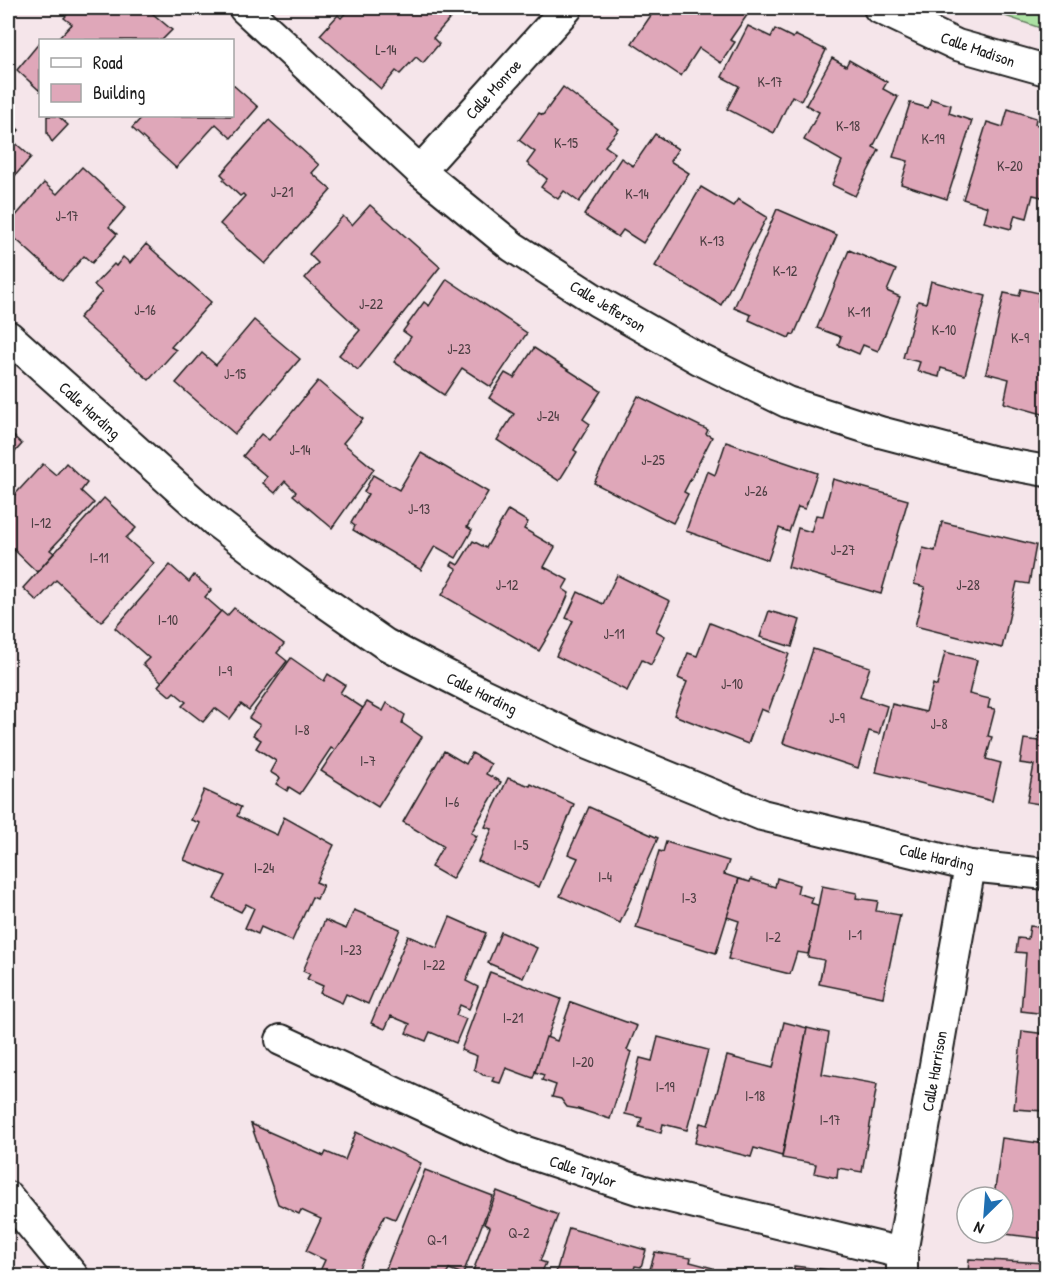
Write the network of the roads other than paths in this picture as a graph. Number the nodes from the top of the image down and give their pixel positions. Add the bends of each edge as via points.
1 (244, 8) edge
2 (567, 8) edge
3 (879, 8) edge
4 (1047, 70) edge
5 (420, 171) junction
6 (8, 336) edge
7 (1047, 471) edge
8 (970, 866) junction
9 (1047, 874) edge
10 (281, 1040) dead end
11 (8, 1197) edge
12 (902, 1265) edge
13 (73, 1276) edge

1 - 5 street, Calle Jefferson
2 - 5 street, Calle Monroe
3 - 4 street, Calle Madison via 957,45
5 - 7 street, Calle Jefferson via 513,247 597,301 699,359 787,402 880,432
6 - 8 street, Calle Harding via 216,522 385,644 588,744 762,815
8 - 9 street, Calle Harding
8 - 12 street, Calle Harrison
10 - 12 street, Calle Taylor via 525,1151 641,1190
11 - 13 street

